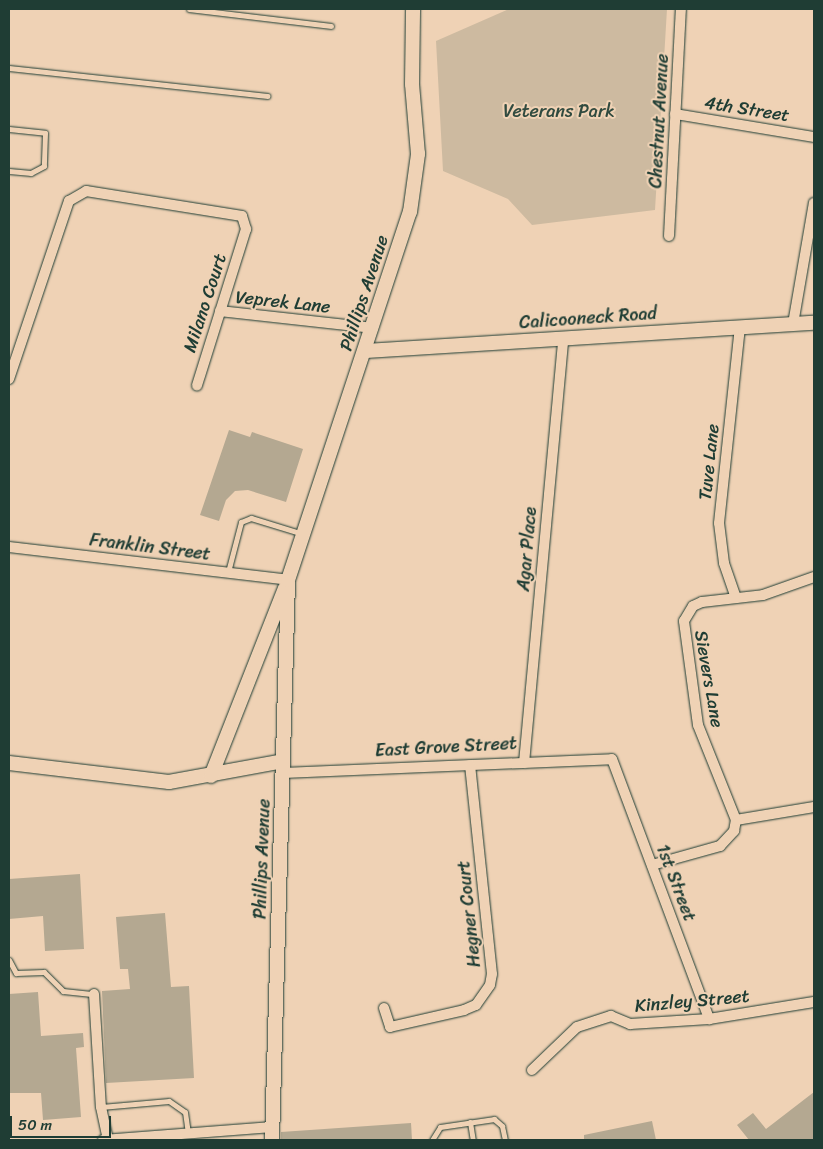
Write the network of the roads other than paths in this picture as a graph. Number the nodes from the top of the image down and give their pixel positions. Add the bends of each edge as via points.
1 (189, 9) edge
2 (413, 9) edge
3 (681, 9) edge
4 (331, 26) dead end
5 (9, 68) edge
6 (267, 96) dead end
7 (675, 114) junction
8 (9, 130) edge
9 (814, 137) edge
10 (9, 171) edge
11 (814, 202) edge
12 (669, 236) dead end
13 (220, 311) junction
14 (814, 323) edge
15 (793, 324) junction
16 (373, 328) junction
17 (740, 328) junction
18 (563, 338) junction
19 (365, 351) junction
20 (9, 380) edge
21 (197, 385) dead end
22 (304, 534) junction
23 (9, 547) edge
24 (228, 572) junction
25 (814, 577) edge
26 (288, 580) junction
27 (736, 598) junction
28 (612, 759) joint
29 (524, 762) junction
30 (9, 763) edge
31 (470, 765) junction
32 (283, 767) junction
33 (211, 776) junction
34 (814, 807) edge
35 (736, 820) junction
36 (652, 865) junction
37 (9, 960) edge
38 (16, 973) junction
39 (9, 976) edge
40 (94, 994) joint
41 (814, 1002) edge
42 (384, 1008) dead end
43 (709, 1019) junction
44 (532, 1070) dead end
45 (101, 1107) junction
46 (470, 1122) junction
47 (188, 1134) junction
48 (272, 1134) edge
49 (140, 1139) edge
50 (103, 1140) edge
51 (108, 1140) edge
52 (432, 1140) edge
53 (473, 1140) edge
54 (505, 1140) edge

1 - 4 lane
2 - 16 street, Phillips Avenue via 416,181 405,230
3 - 7 street, Chestnut Avenue
5 - 6 lane
7 - 9 street, 4th Street
7 - 12 street, Chestnut Avenue
8 - 10 lane via 45,134 44,166 30,173
11 - 15 street
13 - 16 street, Veprek Lane
13 - 20 street, Milano Court via 245,231 246,222 236,212 86,191 69,200
13 - 21 street, Milano Court
14 - 15 street, Calicooneck Road
15 - 17 street, Calicooneck Road
16 - 19 street, Phillips Avenue
17 - 18 street, Calicooneck Road
17 - 27 street, Tuve Lane via 720,523 724,564
18 - 19 street, Calicooneck Road
18 - 29 street, Agar Place
19 - 22 street, Phillips Avenue
22 - 24 lane via 250,518 241,522
22 - 26 street, Phillips Avenue
23 - 24 street, Franklin Street
24 - 26 street, Franklin Street
25 - 27 street, Sievers Lane via 763,595
26 - 32 street, Phillips Avenue
26 - 33 street, Phillips Avenue
27 - 35 street, Sievers Lane via 693,606 683,628 698,725
28 - 29 street, East Grove Street
28 - 36 street, 1st Street
29 - 31 street, East Grove Street
30 - 33 street, East Grove Street via 169,782
31 - 32 street, East Grove Street
31 - 42 street, Hegner Court via 492,974 490,985 476,1005 390,1027
32 - 33 street, East Grove Street
32 - 48 street, Phillips Avenue
34 - 35 street
35 - 36 street via 734,831 720,846
36 - 43 street, 1st Street
37 - 38 lane
38 - 39 lane
38 - 40 lane via 44,972 63,991
40 - 45 street
41 - 43 street, Kinzley Street
43 - 44 street, Kinzley Street via 630,1024 611,1016 577,1027
45 - 47 lane via 169,1101 185,1112
45 - 51 street
46 - 52 lane via 440,1127
46 - 53 lane
46 - 54 lane via 498,1121
47 - 48 street
47 - 49 street
49 - 51 street
50 - 51 street

